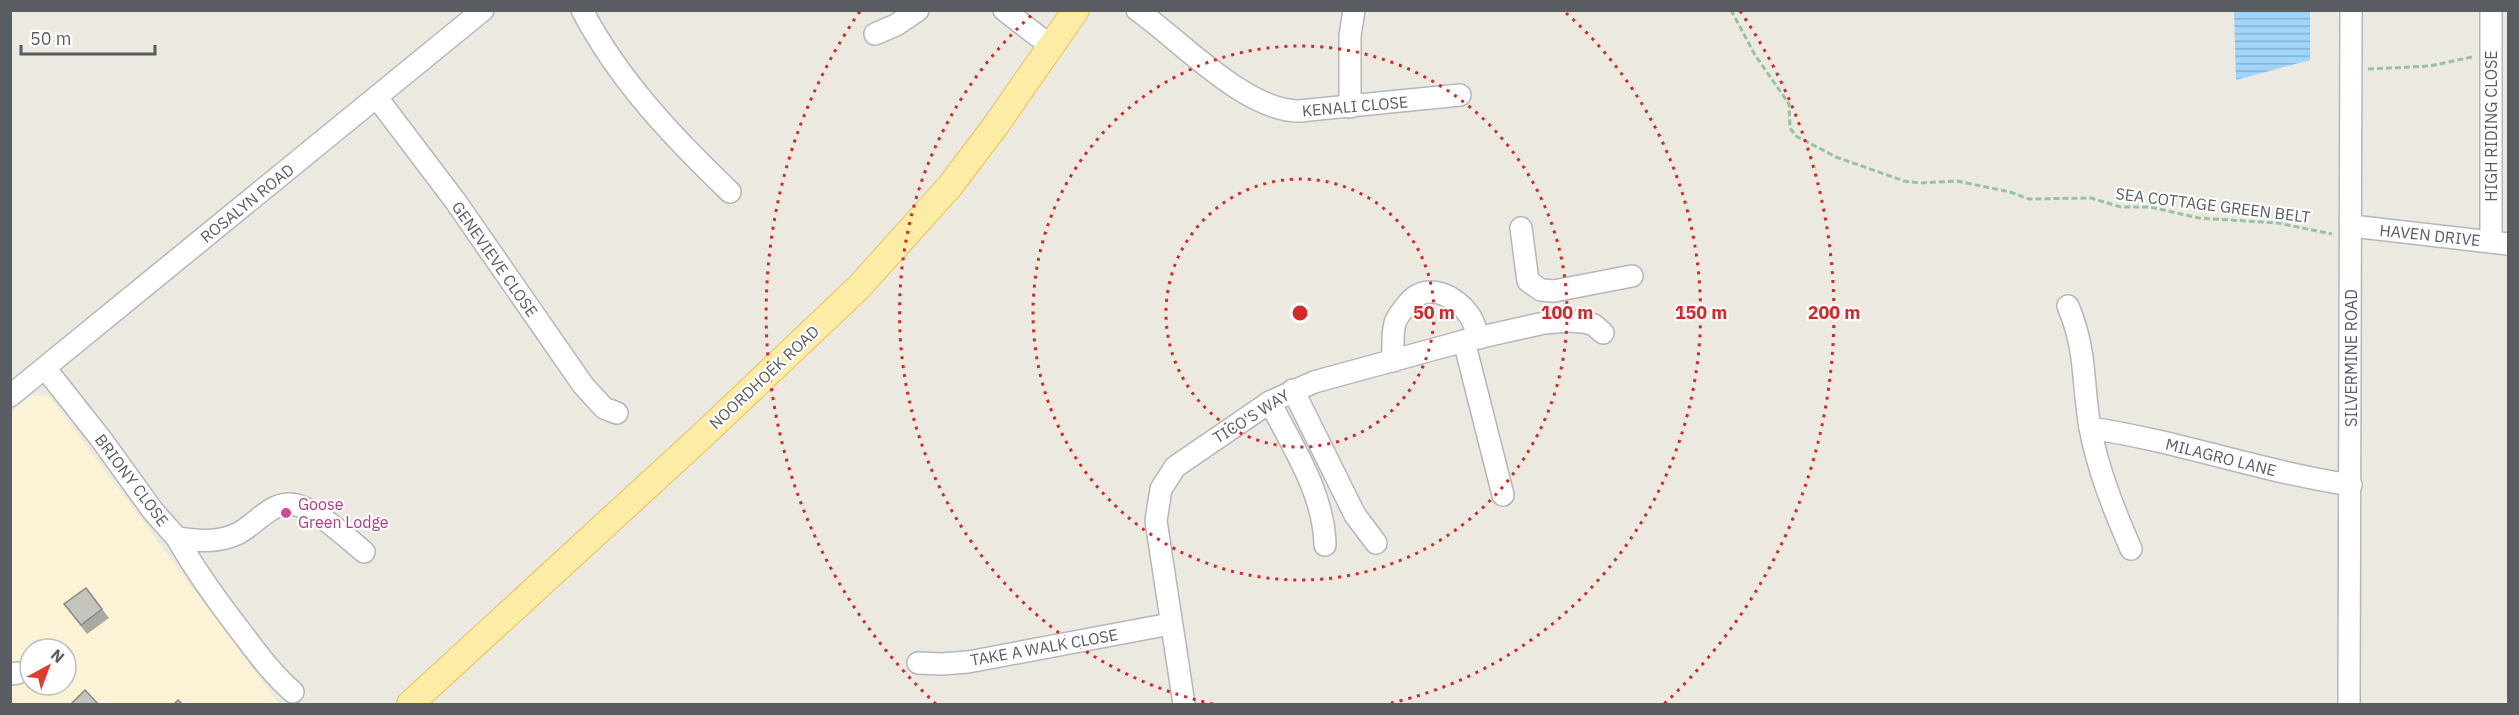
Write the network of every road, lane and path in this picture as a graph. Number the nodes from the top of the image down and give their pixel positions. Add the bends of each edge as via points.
1 (483, 10) edge
2 (582, 10) edge
3 (918, 10) edge
4 (1004, 10) edge
5 (1076, 10) edge
6 (1137, 10) edge
7 (1354, 10) edge
8 (1731, 10) edge
9 (2351, 10) edge
10 (2491, 10) edge
11 (875, 34) dead end
12 (1052, 46) junction
13 (2491, 52) junction
14 (2352, 70) junction
15 (1460, 95) dead end
16 (378, 99) junction
17 (1350, 107) junction
18 (730, 192) dead end
19 (1521, 228) dead end
20 (2352, 230) junction
21 (2500, 243) edge
22 (1632, 276) dead end
23 (1554, 291) junction
24 (2067, 306) dead end
25 (1557, 322) junction
26 (1603, 333) dead end
27 (1472, 339) junction
28 (1393, 361) junction
29 (45, 368) junction
30 (1293, 390) junction
31 (10, 396) edge
32 (1270, 402) junction
33 (617, 413) dead end
34 (2090, 428) junction
35 (2351, 485) junction
36 (1503, 495) dead end
37 (177, 538) junction
38 (1376, 543) dead end
39 (1325, 545) dead end
40 (2131, 549) dead end
41 (364, 552) dead end
42 (1170, 624) junction
43 (918, 663) dead end
44 (293, 692) dead end
45 (410, 705) edge
46 (1184, 705) edge
47 (2349, 705) edge

1 - 16 street, ROSALYN ROAD
2 - 18 street via 628,83
3 - 11 street
4 - 12 street
5 - 12 main road, NOORDHOEK ROAD
6 - 17 street, KENALI CLOSE via 1200,62 1264,103 1289,111
7 - 17 street
8 - 20 path, SEA COTTAGE GREEN BELT via 1755,55 1789,104 1790,128 1796,135 1836,157 1887,176 1919,183 1957,181 2030,199 2091,198 2121,207 2150,207 2199,218 2278,223 2331,234
9 - 14 street, SILVERMINE ROAD
10 - 13 street, HIGH RIDING CLOSE
12 - 45 main road, NOORDHOEK ROAD via 950,186 859,287
13 - 14 path via 2430,66
13 - 21 street, HIGH RIDING CLOSE
14 - 20 street, SILVERMINE ROAD
15 - 17 street, KENALI CLOSE
16 - 29 street, ROSALYN ROAD
16 - 33 street, GENEVIEVE CLOSE via 456,202 584,385 604,408
19 - 23 street via 1528,281 1541,290
20 - 21 street, HAVEN DRIVE
20 - 35 street, SILVERMINE ROAD
22 - 23 street
23 - 25 street
24 - 34 street via 2082,347
25 - 26 street, TICO'S WAY via 1584,322
25 - 27 street, TICO'S WAY
27 - 28 street, TICO'S WAY
27 - 28 street via 1472,318 1465,309 1440,293 1427,291 1418,294 1398,317
27 - 36 street
28 - 30 street, TICO'S WAY
29 - 31 street, ROSALYN ROAD
29 - 37 street, BRIONY CLOSE
30 - 32 street, TICO'S WAY
30 - 38 street via 1355,515
32 - 39 street via 1316,492 1325,527
32 - 42 street, TICO'S WAY via 1175,467 1161,489 1156,521
34 - 35 street, MILAGRO LANE
34 - 40 street via 2114,509
35 - 47 street, SILVERMINE ROAD
37 - 41 street, BRIONY CLOSE via 223,539 272,510 290,504 326,522
37 - 44 street via 220,605 272,672
42 - 43 street, TAKE A WALK CLOSE via 968,662
42 - 46 street, TICO'S WAY

